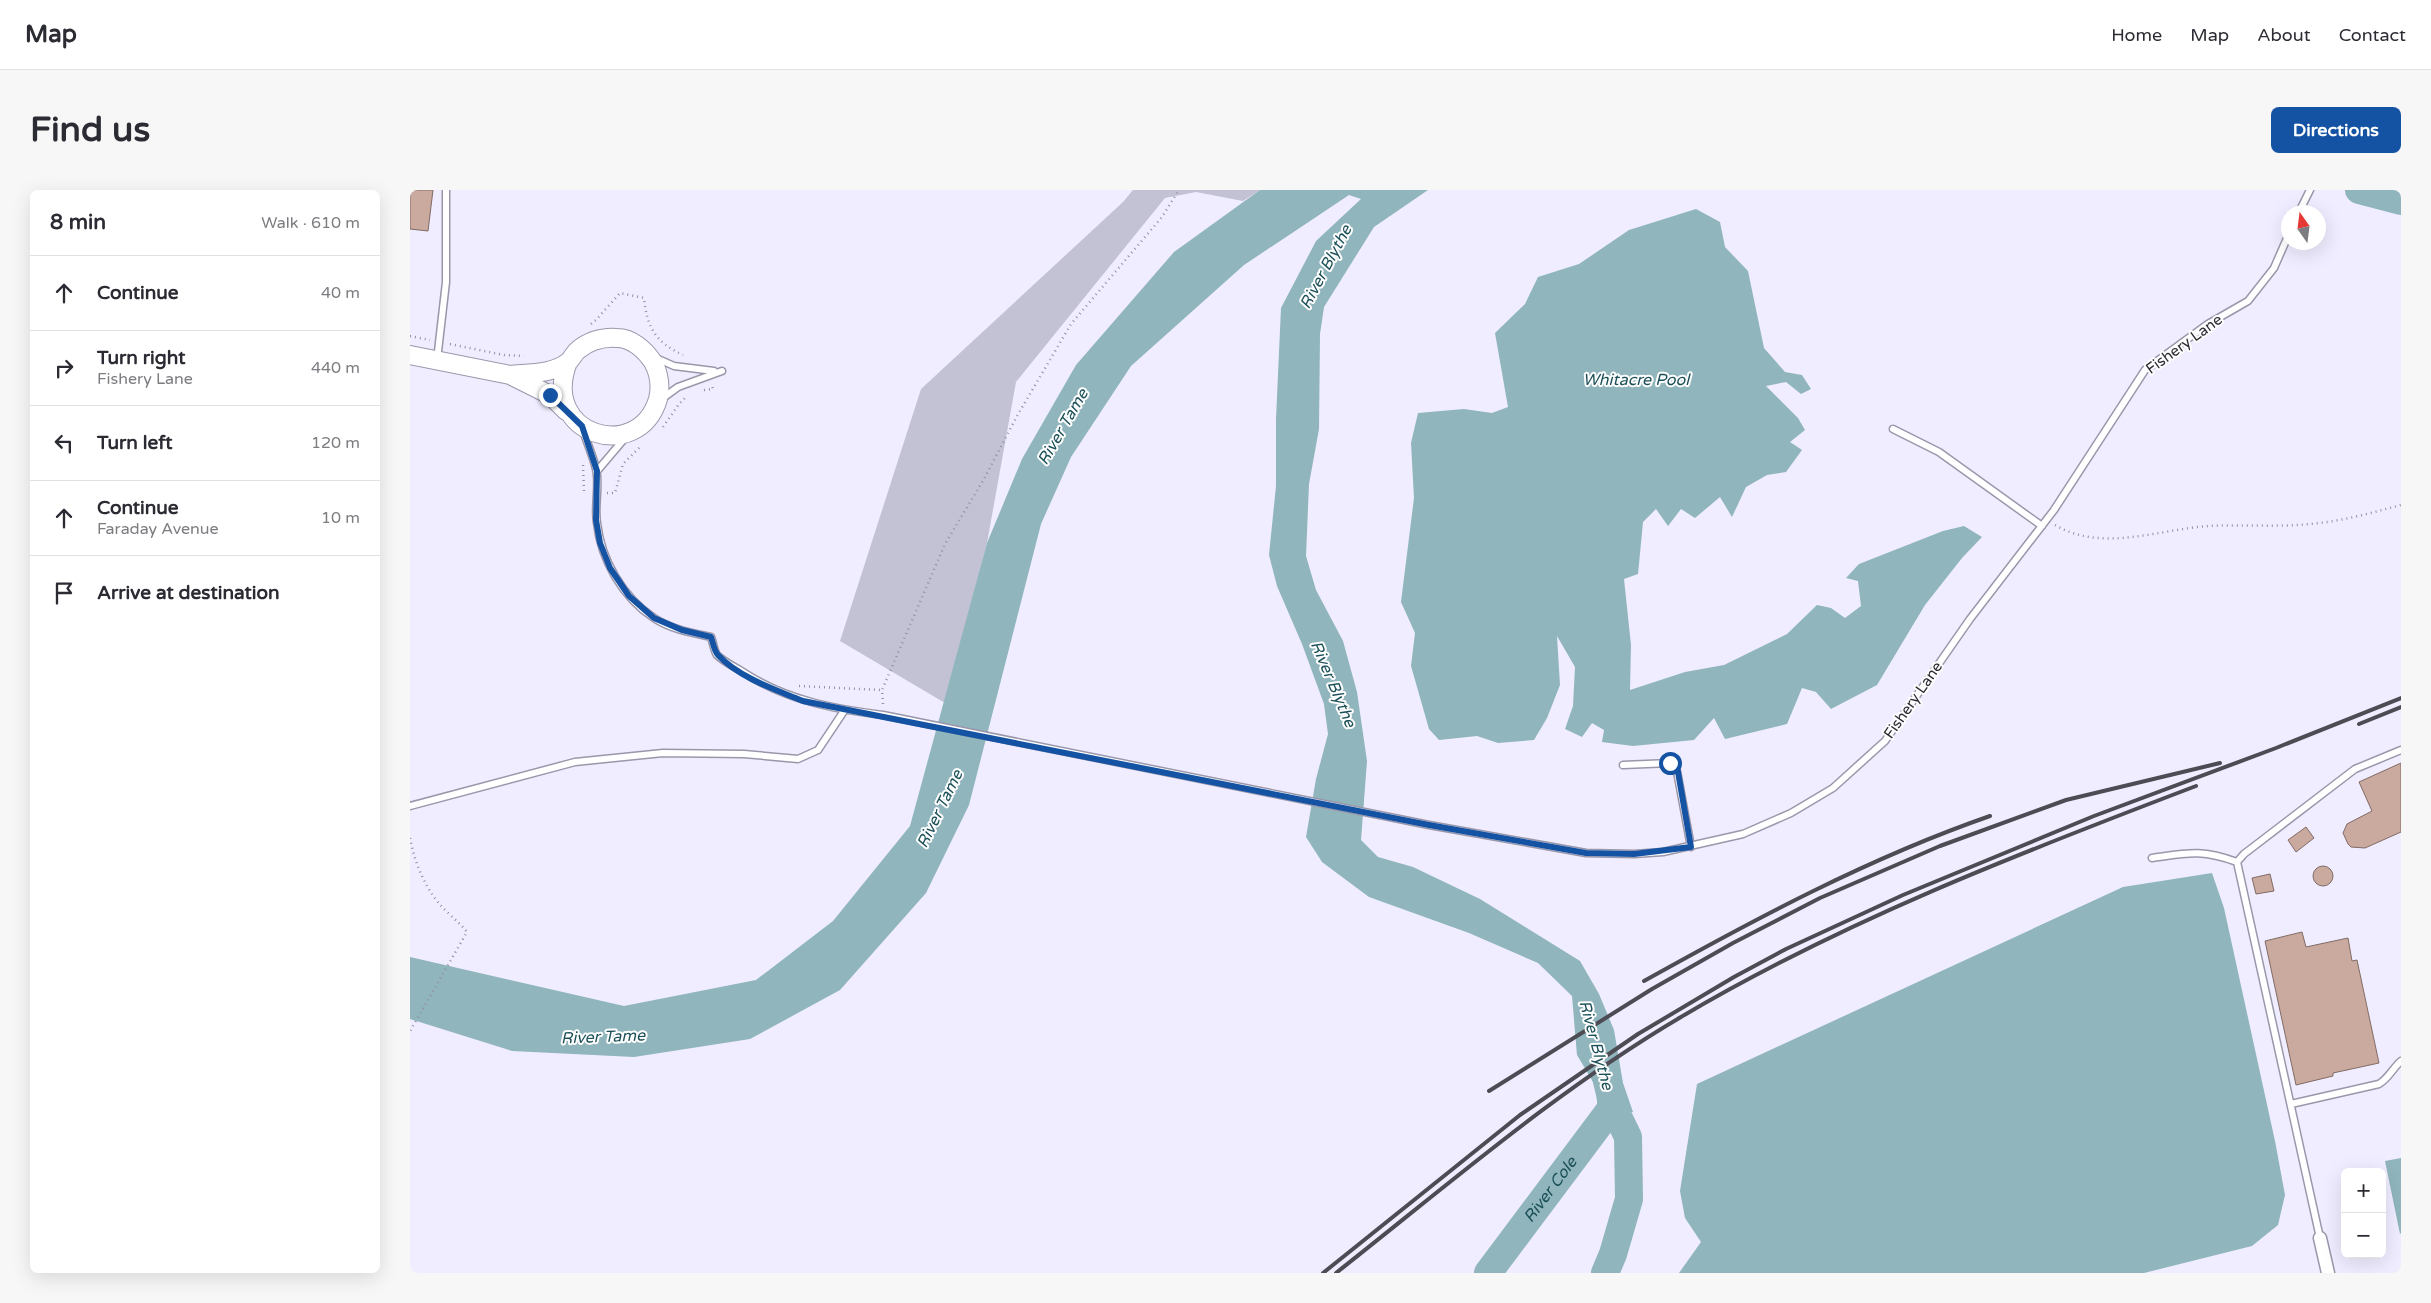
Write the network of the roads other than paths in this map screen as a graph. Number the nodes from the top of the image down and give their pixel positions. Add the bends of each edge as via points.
1 (446, 190) edge
2 (2310, 190) edge
3 (2302, 205) edge
4 (2282, 250) edge
5 (410, 355) edge
6 (648, 355) junction
7 (437, 361) junction
8 (568, 362) junction
9 (510, 375) junction
10 (655, 406) junction
11 (577, 421) junction
12 (1893, 430) dead end
13 (631, 431) junction
14 (597, 471) junction
15 (2042, 526) junction
16 (844, 711) junction
17 (2401, 750) edge
18 (1623, 765) dead end
19 (410, 806) edge
20 (1691, 847) junction
21 (2152, 858) dead end
22 (2237, 862) junction
23 (2401, 1061) edge
24 (2291, 1104) junction
25 (2320, 1238) joint
26 (2328, 1273) edge

1 - 7 lane via 446,282
2 - 3 lane
4 - 15 lane, Fishery Lane via 2274,268 2248,301 2208,324 2145,370
5 - 7 street
6 - 8 street via 628,340 602,338 588,343
6 - 10 street via 659,379
6 - 10 lane via 674,366 722,371 678,387
7 - 9 street
8 - 9 street via 546,372
8 - 11 street via 562,390 565,404
9 - 11 street via 550,395
10 - 13 street via 649,416
11 - 13 street via 606,435
11 - 14 lane
12 - 15 lane via 1939,452
13 - 14 lane
14 - 16 lane, Fishery Lane via 596,520 600,543 610,568 629,596 654,618 682,630 711,637 717,654 762,684 803,701
15 - 20 lane, Fishery Lane via 1970,619 1885,741 1833,788 1790,813 1743,834
16 - 19 lane via 818,750 798,759 664,752 575,762
16 - 20 lane, Fishery Lane via 894,718 1429,825 1586,853 1634,854
17 - 22 lane via 2355,769
18 - 20 lane via 1670,763 1676,766
21 - 22 lane via 2195,852 2210,853
22 - 24 lane
23 - 24 lane via 2379,1084
24 - 25 lane
25 - 26 street

